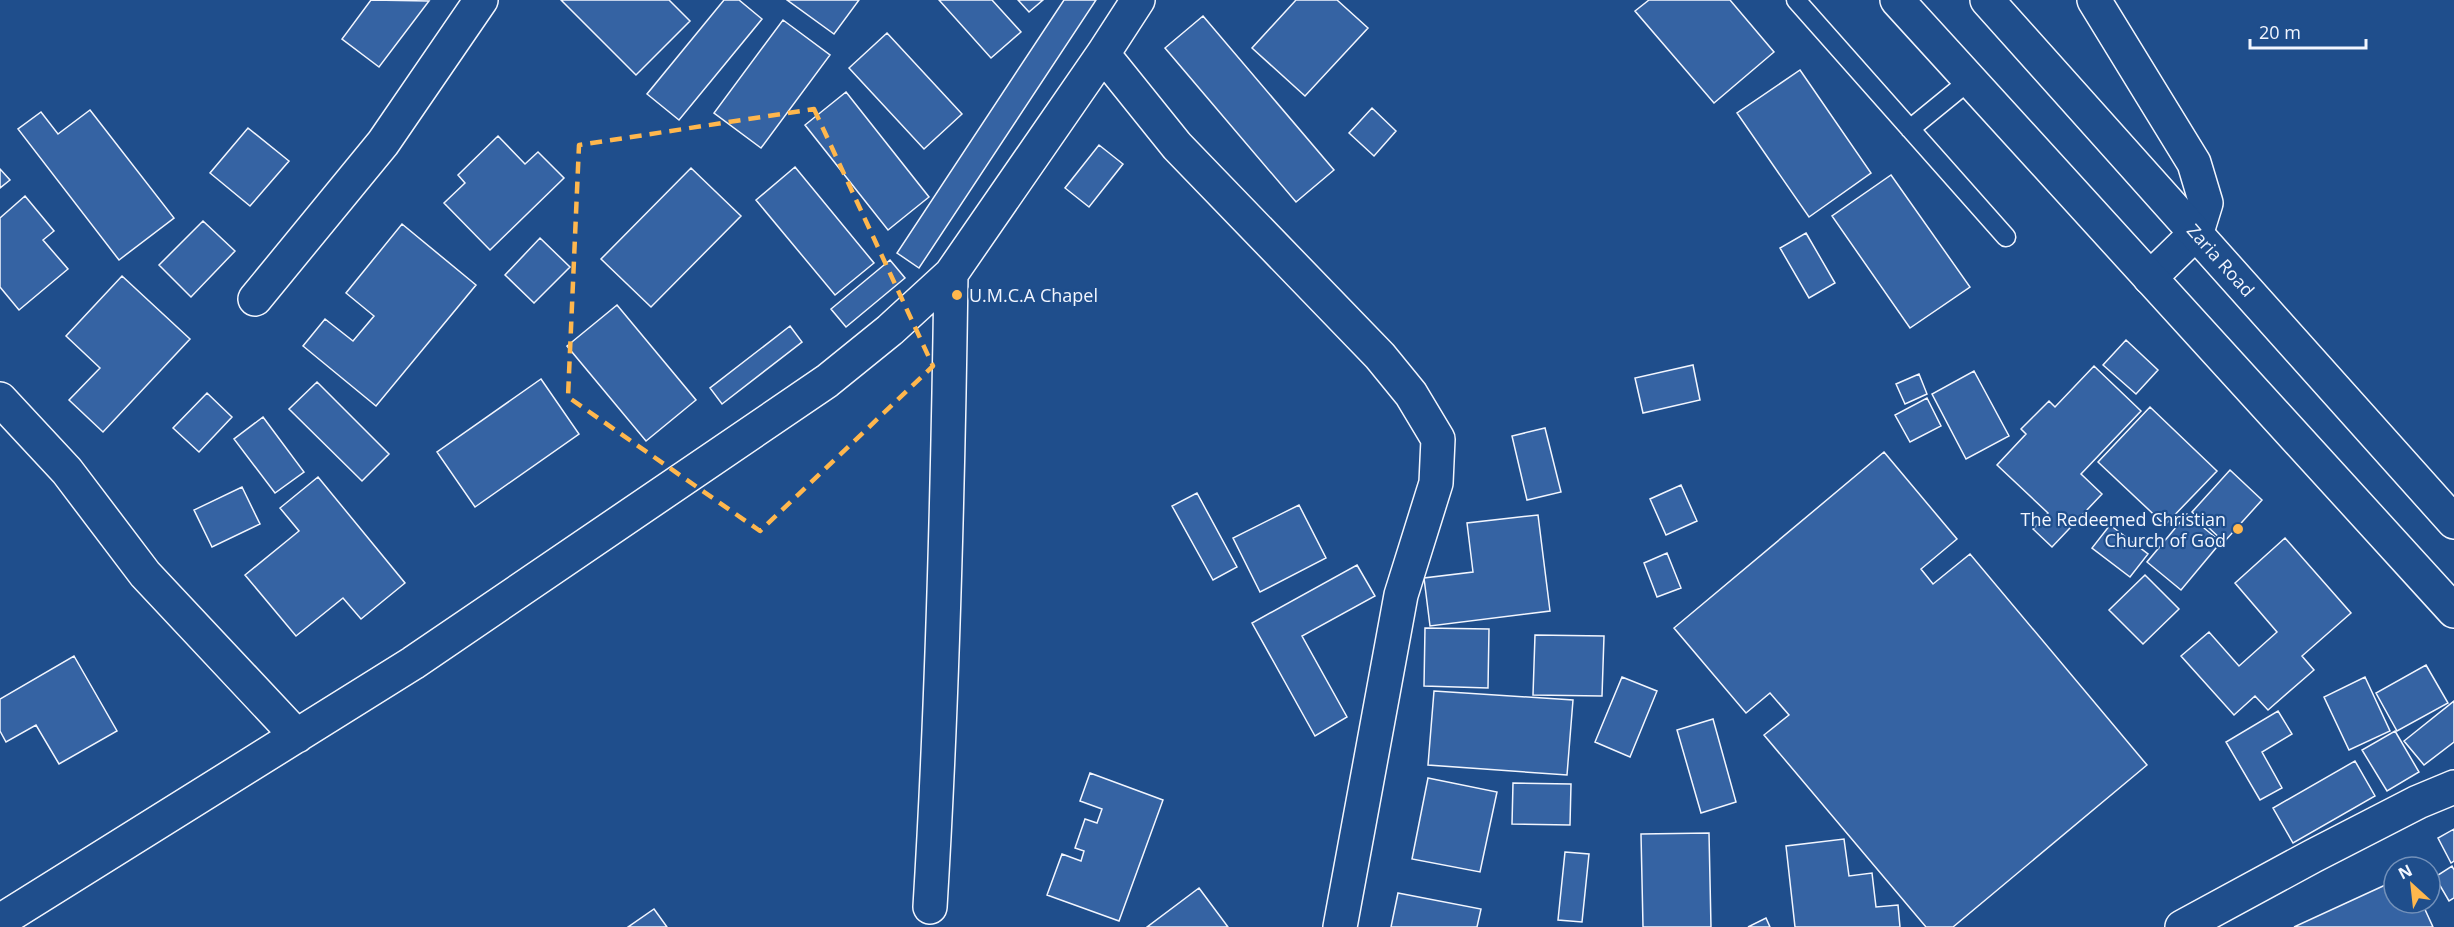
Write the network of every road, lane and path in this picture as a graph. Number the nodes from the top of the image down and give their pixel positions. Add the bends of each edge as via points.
1 (481, 0) edge
2 (1138, 0) edge
3 (1796, 0) edge
4 (1897, 0) edge
5 (1987, 0) edge
6 (2094, 0) edge
7 (1103, 54) junction
8 (1970, 80) junction
9 (1910, 129) junction
10 (2196, 232) junction
11 (2006, 237) dead end
12 (951, 274) junction
13 (2150, 278) junction
14 (255, 299) dead end
15 (0, 399) edge
16 (2454, 522) edge
17 (2454, 611) edge
18 (297, 736) junction
19 (2454, 787) edge
20 (930, 907) dead end
21 (0, 921) edge
22 (1340, 927) edge
23 (2182, 927) edge

1 - 14 main road via 383,143
2 - 7 main road
3 - 9 lane
4 - 8 main road
5 - 10 main road, Zaria Road
6 - 10 main road via 2194,163 2206,202
7 - 12 main road
7 - 22 main road via 1177,146 1380,356 1411,394 1438,439 1436,483 1401,595
8 - 9 lane
8 - 13 main road
9 - 11 lane
10 - 13 main road
10 - 16 main road, Zaria Road
12 - 18 main road via 827,381 412,663
12 - 20 main road via 940,752
13 - 17 main road
15 - 18 main road via 67,471 146,574
18 - 21 main road
19 - 23 main road via 2313,856

